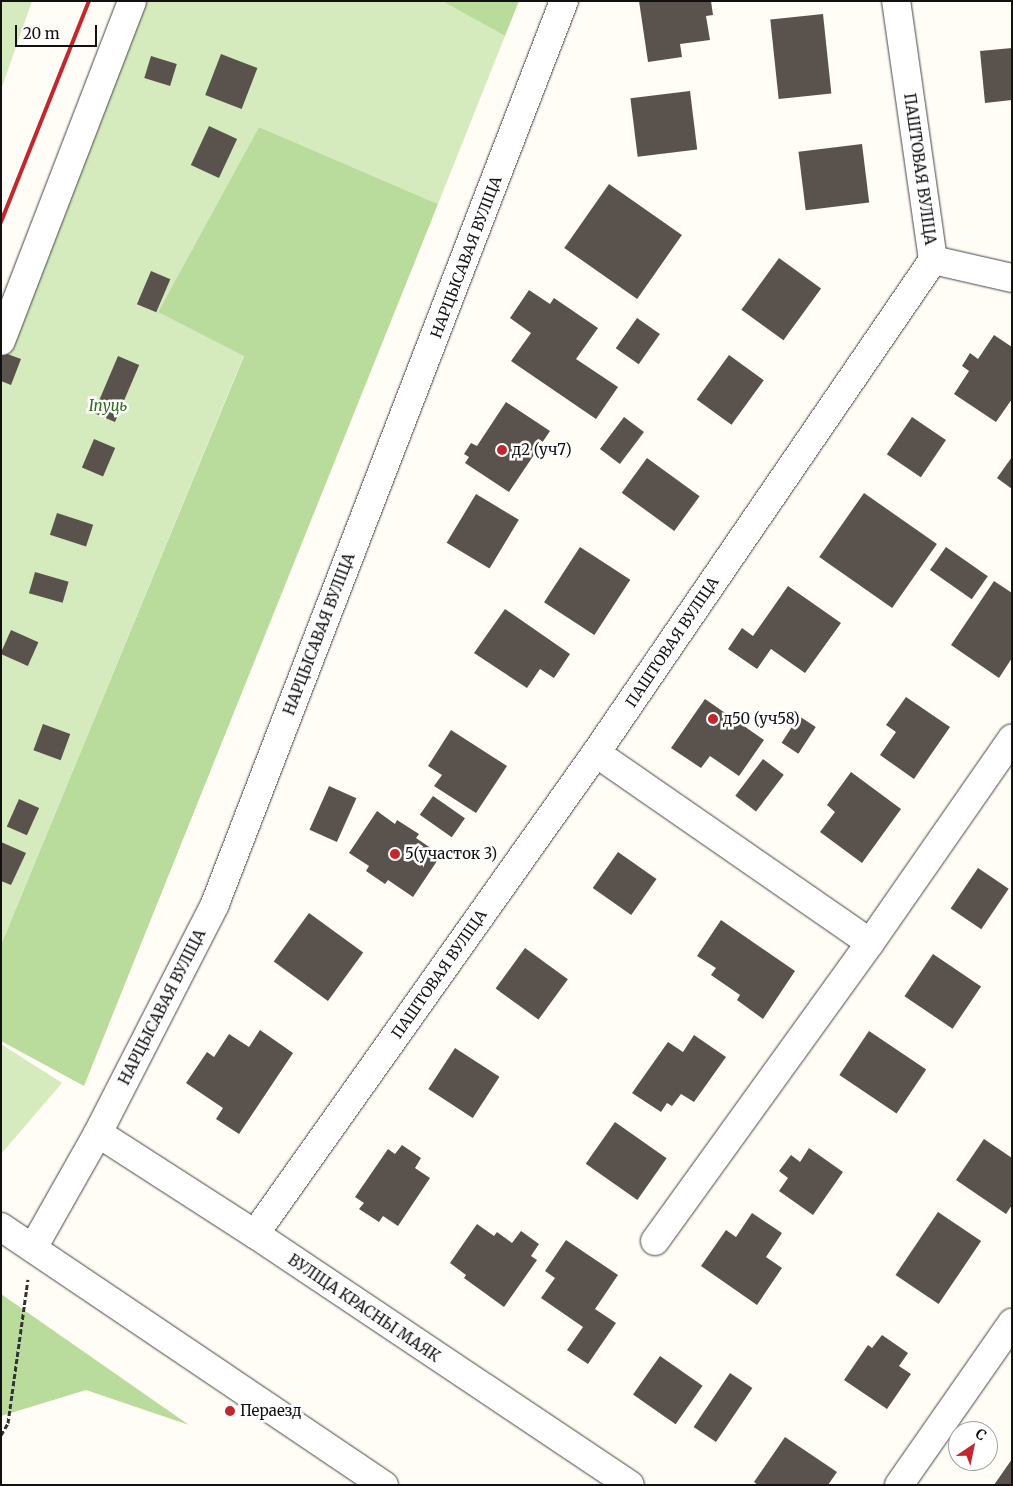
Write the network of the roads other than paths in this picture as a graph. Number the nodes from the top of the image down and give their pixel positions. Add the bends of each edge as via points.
1 (132, 1) edge
2 (564, 1) edge
3 (896, 1) edge
4 (933, 260) junction
5 (1012, 278) edge
6 (1, 340) edge
7 (1012, 739) edge
8 (596, 753) junction
9 (870, 943) junction
10 (98, 1133) junction
11 (1, 1227) edge
12 (255, 1234) junction
13 (655, 1241) dead end
14 (33, 1248) junction
15 (1012, 1323) edge
16 (384, 1485) edge
17 (630, 1485) edge
18 (899, 1485) edge

1 - 6 street
2 - 10 street, НАРЦЫСАВАЯ ВУЛІЦА via 215,904
3 - 4 street, ПАШТОВАЯ ВУЛІЦА
4 - 5 street
4 - 8 street, ПАШТОВАЯ ВУЛІЦА
7 - 9 street
8 - 9 street
8 - 12 street, ПАШТОВАЯ ВУЛІЦА
9 - 13 street
10 - 12 street, ВУЛІЦА КРАСНЫ МАЯК
10 - 14 street, НАРЦЫСАВАЯ ВУЛІЦА
11 - 14 street
12 - 17 street, ВУЛІЦА КРАСНЫ МАЯК
14 - 16 street
15 - 18 street

